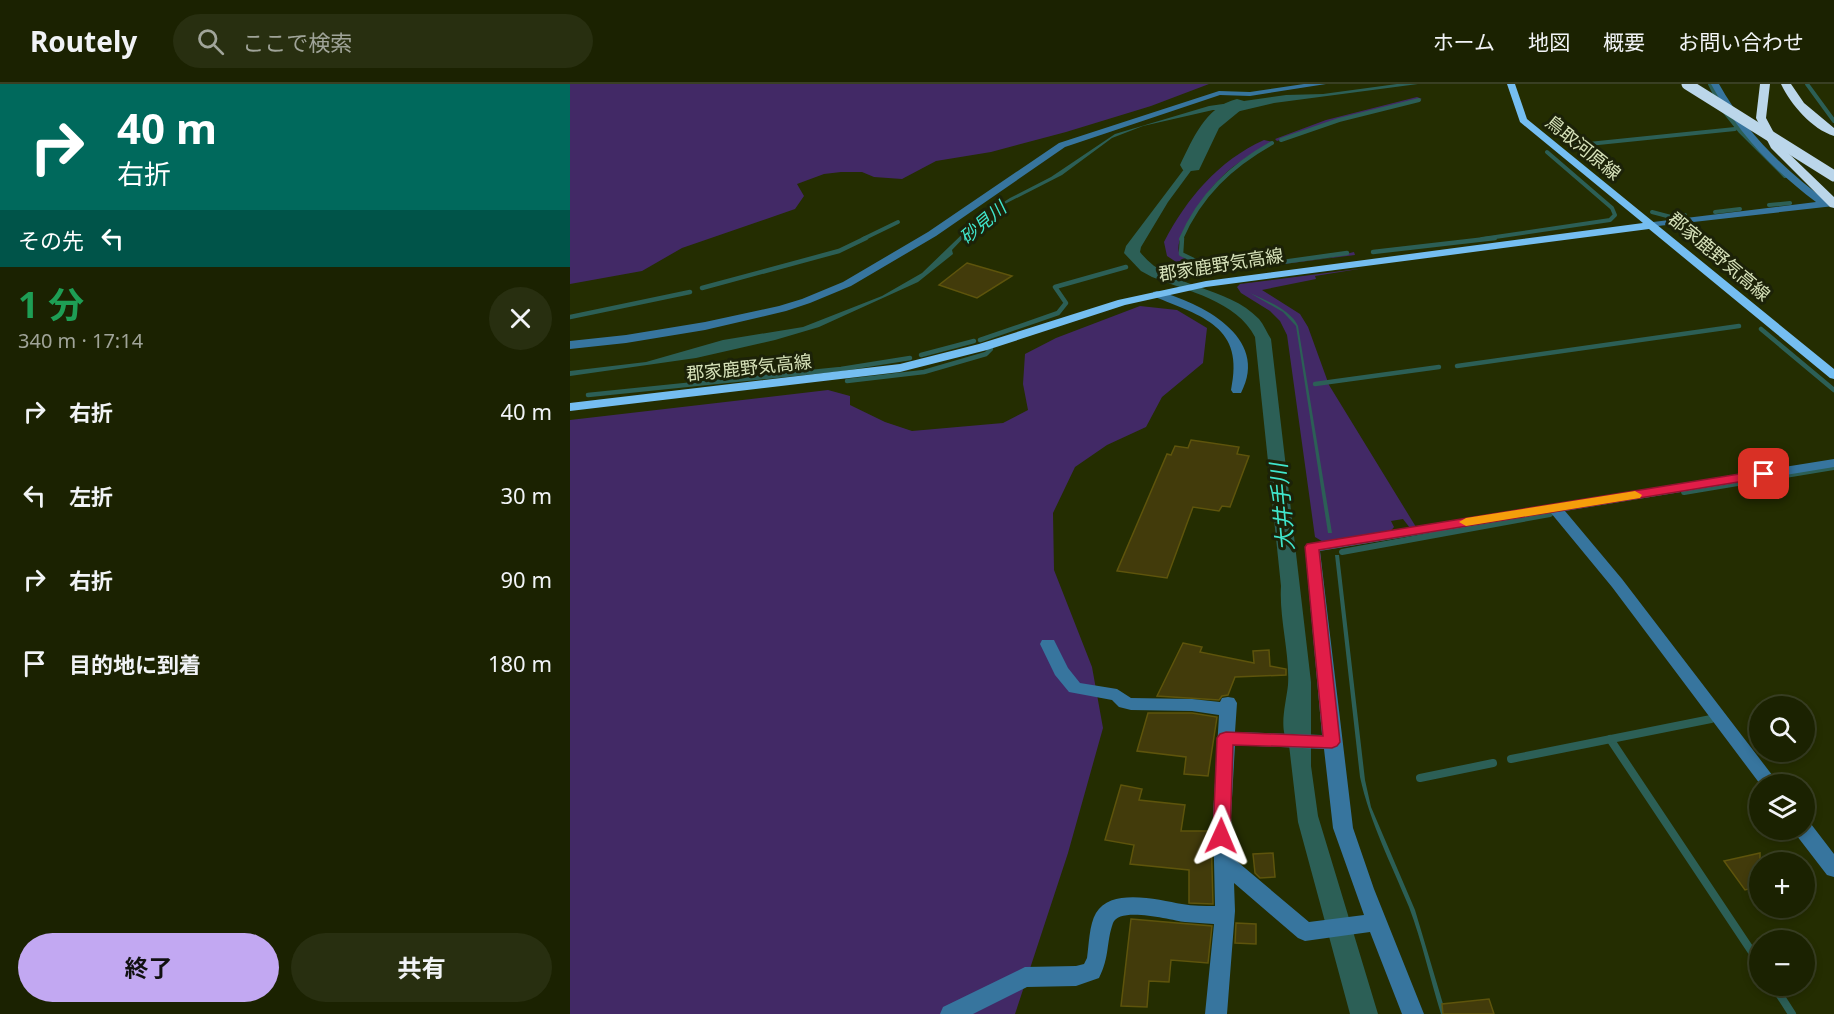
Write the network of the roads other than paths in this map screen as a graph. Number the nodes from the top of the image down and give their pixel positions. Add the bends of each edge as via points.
1 (1252, 84) edge
2 (1322, 84) edge
3 (1511, 84) edge
4 (1687, 84) edge
5 (1694, 84) edge
6 (1715, 84) edge
7 (1765, 84) edge
8 (1786, 84) edge
9 (1238, 94) junction
10 (1834, 134) edge
11 (1834, 171) edge
12 (1834, 176) edge
13 (1832, 204) edge
14 (1653, 225) junction
15 (1157, 294) junction
16 (570, 345) edge
17 (1834, 375) edge
18 (1237, 390) dead end
19 (570, 407) edge
20 (1834, 463) edge
21 (1555, 508) junction
22 (1048, 644) dead end
23 (1226, 738) junction
24 (1324, 742) junction
25 (1762, 774) edge
26 (1812, 840) edge
27 (1223, 861) junction
28 (1834, 869) edge
29 (1224, 916) junction
30 (1377, 922) junction
31 (951, 1014) edge
32 (1216, 1014) edge
33 (1413, 1014) edge

1 - 9 street
2 - 9 street
3 - 14 main road, 鳥取河原線 via 1523,120
4 - 12 highway, bridge
5 - 11 highway, bridge
6 - 13 street via 1750,138 1804,189
7 - 13 highway via 1761,118 1776,148
8 - 10 highway via 1812,117
9 - 16 street via 1225,93 1062,145 932,234 847,284 806,301 705,326
13 - 14 street
14 - 15 main road, 郡家鹿野気高線 via 1206,284
14 - 17 main road, 郡家鹿野気高線
15 - 18 street via 1208,315 1231,334 1241,368
15 - 19 main road, 郡家鹿野気高線 via 900,368
20 - 21 street
21 - 24 street via 1312,547
21 - 25 street
22 - 23 street via 1061,671 1075,688 1117,694 1131,704 1228,706
23 - 24 street
23 - 27 street
24 - 30 street via 1343,828
26 - 28 street
27 - 29 street
27 - 30 street via 1305,932
29 - 31 street via 1151,906 1114,908 1104,917 1097,960 1091,971 1076,976 1024,977
29 - 32 street
30 - 33 street

